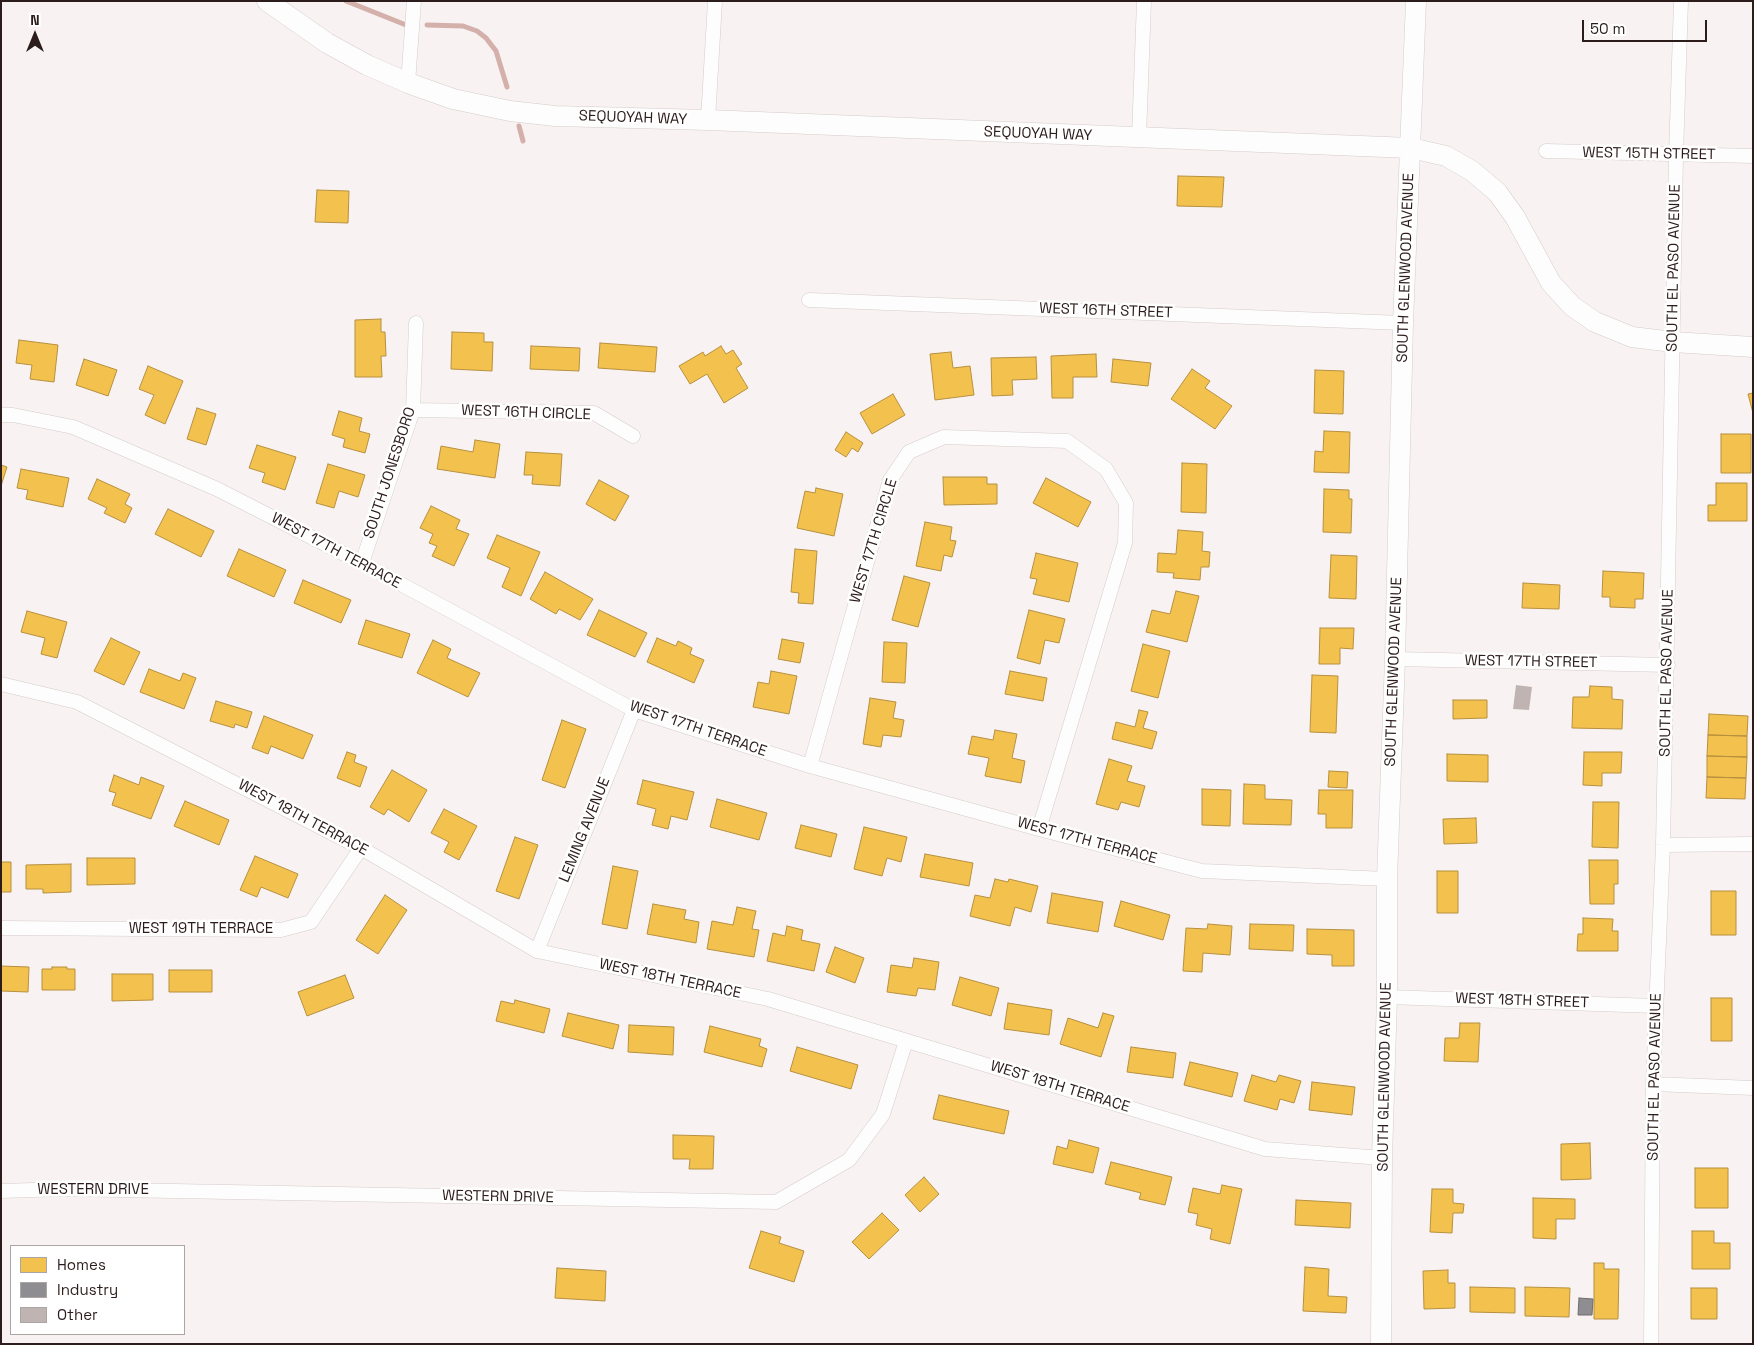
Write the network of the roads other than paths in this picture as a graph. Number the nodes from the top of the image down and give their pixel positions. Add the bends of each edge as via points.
1 (267, 1) edge
2 (414, 1) edge
3 (715, 1) edge
4 (1144, 1) edge
5 (1416, 1) edge
6 (1681, 1) edge
7 (408, 83) junction
8 (708, 120) junction
9 (1139, 137) junction
10 (1411, 148) junction
11 (1546, 151) dead end
12 (1676, 155) junction
13 (1753, 156) edge
14 (809, 300) dead end
15 (416, 323) dead end
16 (1403, 323) junction
17 (1673, 342) junction
18 (1753, 347) edge
19 (413, 410) junction
20 (1, 414) edge
21 (633, 436) dead end
22 (362, 563) junction
23 (1395, 660) junction
24 (1668, 665) junction
25 (1, 684) edge
26 (634, 710) junction
27 (810, 766) junction
28 (1039, 829) junction
29 (1753, 844) edge
30 (1663, 845) junction
31 (361, 848) junction
32 (1387, 879) junction
33 (1, 928) edge
34 (536, 950) junction
35 (1387, 997) junction
36 (1656, 1006) junction
37 (906, 1041) junction
38 (1653, 1084) junction
39 (1753, 1088) edge
40 (1382, 1158) junction
41 (1, 1191) edge
42 (1381, 1344) edge
43 (1652, 1344) edge

1 - 7 street, SEQUOYAH WAY via 327,43
2 - 7 street
3 - 8 street
4 - 9 street
5 - 10 street, SOUTH GLENWOOD AVENUE
6 - 12 street, SOUTH EL PASO AVENUE
7 - 8 street, SEQUOYAH WAY via 453,98 510,111 555,116
8 - 9 street, SEQUOYAH WAY
9 - 10 street, SEQUOYAH WAY
10 - 16 street, SOUTH GLENWOOD AVENUE
10 - 17 street, SEQUOYAH WAY via 1446,156 1472,171 1497,192 1515,217 1551,283 1572,306 1595,322 1632,336
11 - 12 street, WEST 15TH STREET
12 - 13 street, WEST 15TH STREET
12 - 17 street, SOUTH EL PASO AVENUE
14 - 16 street, WEST 16TH STREET
15 - 19 street, SOUTH JONESBORO
16 - 23 street, SOUTH GLENWOOD AVENUE
17 - 18 street, SEQUOYAH WAY
17 - 24 street, SOUTH EL PASO AVENUE
19 - 21 street, WEST 16TH CIRCLE via 594,413
19 - 22 street, SOUTH JONESBORO
20 - 22 street, WEST 17TH TERRACE via 73,427 216,489
22 - 26 street, WEST 17TH TERRACE
23 - 24 street, WEST 17TH STREET
23 - 32 street, SOUTH GLENWOOD AVENUE
24 - 30 street, SOUTH EL PASO AVENUE
25 - 31 street, WEST 18TH TERRACE via 77,702
26 - 27 street, WEST 17TH TERRACE
26 - 34 street, LEMING AVENUE
27 - 28 street, WEST 17TH TERRACE
27 - 28 street, WEST 17TH CIRCLE via 890,480 910,452 944,437 1066,441 1106,469 1126,502 1125,544
28 - 32 street, WEST 17TH TERRACE via 1202,871
29 - 30 street
30 - 36 street, SOUTH EL PASO AVENUE
31 - 33 street, WEST 19TH TERRACE via 311,922 281,930
31 - 34 street, WEST 18TH TERRACE
32 - 35 street, SOUTH GLENWOOD AVENUE
34 - 37 street, WEST 18TH TERRACE via 768,999
35 - 36 street, WEST 18TH STREET
35 - 40 street, SOUTH GLENWOOD AVENUE
36 - 38 street, SOUTH EL PASO AVENUE
37 - 40 street, WEST 18TH TERRACE via 1265,1149
37 - 41 street, WESTERN DRIVE via 883,1114 849,1160 776,1202 64,1188
38 - 39 street
38 - 43 street, SOUTH EL PASO AVENUE
40 - 42 street, SOUTH GLENWOOD AVENUE

